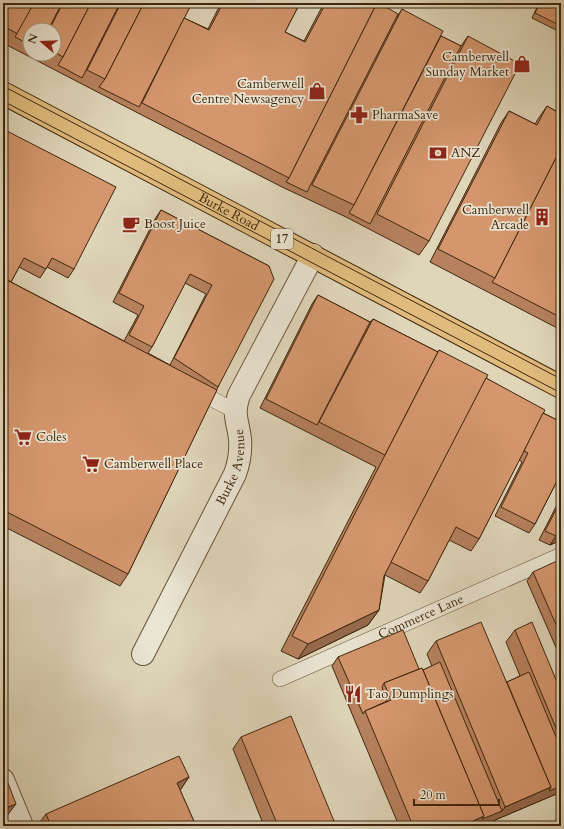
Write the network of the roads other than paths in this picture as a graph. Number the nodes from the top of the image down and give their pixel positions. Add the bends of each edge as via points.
1 (3, 93) edge
2 (313, 255) junction
3 (182, 384) edge
4 (561, 387) edge
5 (235, 411) junction
6 (561, 555) edge
7 (143, 654) dead end
8 (280, 679) dead end
9 (3, 780) edge
10 (21, 826) edge

1 - 2 main road, Burke Road / 17
2 - 4 main road, Burke Road / 17
2 - 5 street, Burke Avenue via 239,395
3 - 5 lane
5 - 7 street, Burke Avenue via 240,445 235,474
6 - 8 lane, Commerce Lane
9 - 10 street

